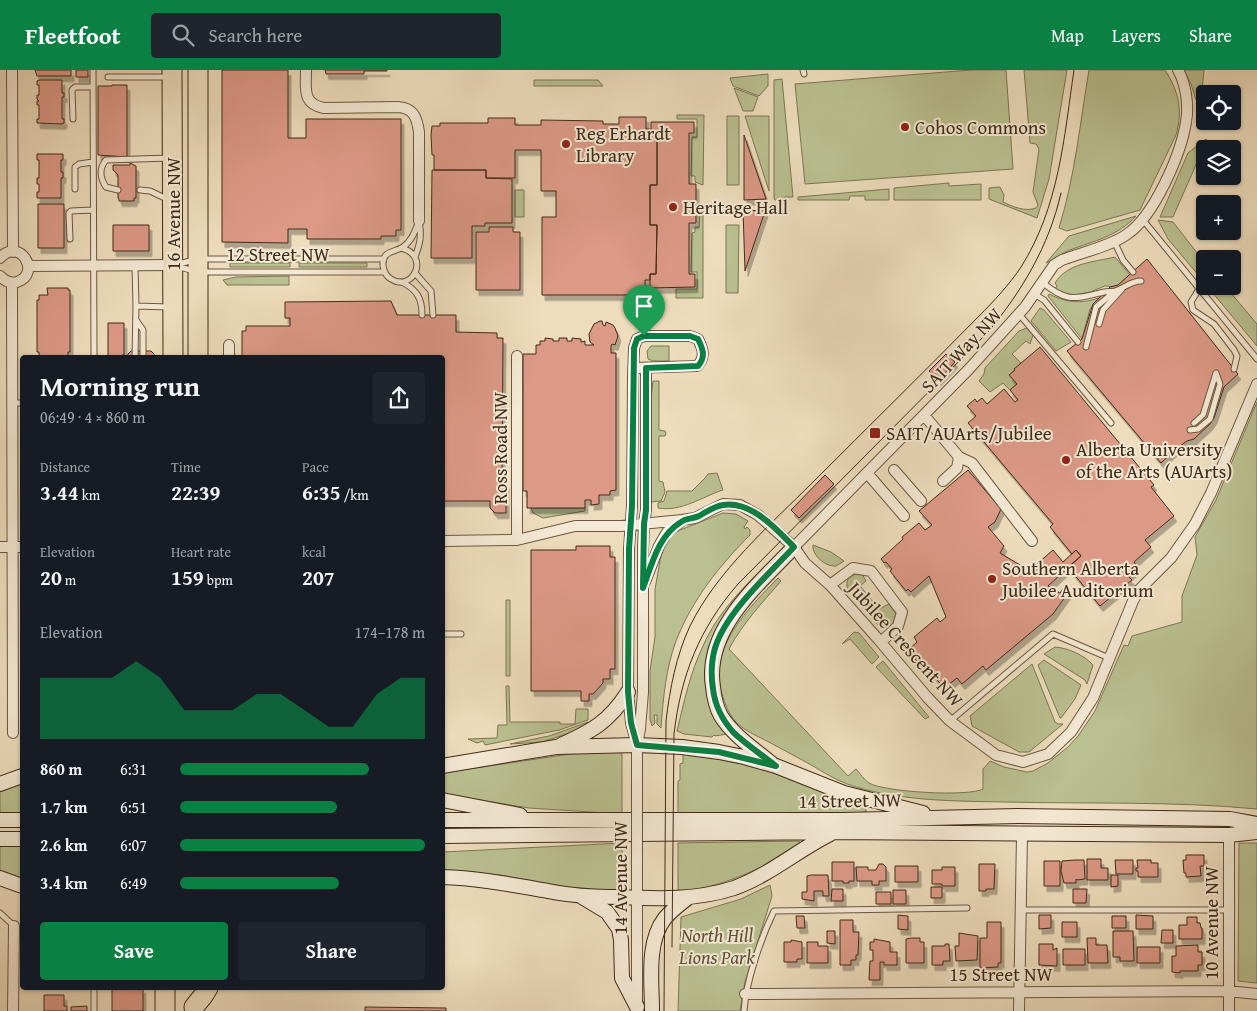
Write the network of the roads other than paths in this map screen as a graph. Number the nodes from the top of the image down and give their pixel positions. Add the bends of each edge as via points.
1 (12, 70) edge
2 (93, 70) edge
3 (198, 70) edge
4 (306, 70) edge
5 (1178, 70) edge
6 (172, 74) edge
7 (108, 77) dead end
8 (93, 87) junction
9 (73, 118) dead end
10 (173, 158) junction
11 (93, 162) junction
12 (76, 189) dead end
13 (118, 190) dead end
14 (140, 190) dead end
15 (173, 202) junction
16 (93, 210) junction
17 (1143, 220) junction
18 (419, 221) junction
19 (70, 239) dead end
20 (1114, 241) junction
21 (401, 248) junction
22 (13, 252) junction
23 (415, 257) junction
24 (0, 258) edge
25 (384, 258) junction
26 (135, 265) junction
27 (173, 265) junction
28 (28, 266) junction
29 (93, 266) junction
30 (198, 266) junction
31 (385, 272) junction
32 (1133, 272) dead end
33 (415, 273) junction
34 (0, 276) edge
35 (1141, 281) dead end
36 (402, 282) junction
37 (1042, 282) junction
38 (12, 283) junction
39 (1196, 284) edge
40 (1124, 286) junction
41 (1114, 292) junction
42 (1034, 294) junction
43 (1196, 295) edge
44 (1205, 295) edge
45 (136, 306) junction
46 (173, 307) junction
47 (1019, 314) junction
48 (422, 315) dead end
49 (433, 315) dead end
50 (136, 319) junction
51 (1099, 324) dead end
52 (1078, 342) dead end
53 (229, 345) dead end
54 (1086, 347) dead end
55 (94, 355) edge
56 (135, 355) edge
57 (143, 355) edge
58 (173, 355) edge
59 (198, 355) edge
60 (229, 355) edge
61 (517, 356) dead end
62 (1257, 359) edge
63 (633, 368) junction
64 (646, 368) junction
65 (1234, 369) dead end
66 (1257, 384) edge
67 (18, 403) edge
68 (924, 415) junction
69 (1111, 423) dead end
70 (1194, 423) dead end
71 (1190, 430) dead end
72 (959, 457) junction
73 (894, 470) dead end
74 (867, 473) junction
75 (943, 481) dead end
76 (921, 501) dead end
77 (904, 516) dead end
78 (682, 520) junction
79 (644, 524) junction
80 (630, 525) junction
81 (517, 540) junction
82 (445, 541) edge
83 (1032, 541) dead end
84 (0, 547) edge
85 (18, 547) edge
86 (794, 547) junction
87 (830, 585) junction
88 (643, 588) junction
89 (445, 634) edge
90 (461, 634) dead end
91 (880, 642) junction
92 (1110, 658) junction
93 (628, 692) junction
94 (950, 721) junction
95 (13, 733) dead end
96 (637, 745) junction
97 (556, 747) junction
98 (445, 766) edge
99 (776, 766) junction
100 (20, 777) edge
101 (0, 784) edge
102 (445, 801) edge
103 (938, 817) junction
104 (0, 820) edge
105 (20, 820) edge
106 (445, 820) edge
107 (534, 820) junction
108 (1257, 824) edge
109 (833, 832) junction
110 (1257, 832) edge
111 (1022, 834) junction
112 (1229, 835) junction
113 (445, 836) edge
114 (476, 836) junction
115 (20, 838) edge
116 (0, 839) edge
117 (445, 846) edge
118 (445, 877) edge
119 (0, 878) edge
120 (20, 885) edge
121 (579, 896) junction
122 (689, 897) junction
123 (637, 898) junction
124 (967, 908) dead end
125 (1020, 910) junction
126 (1229, 910) junction
127 (0, 913) edge
128 (14, 926) joint
129 (94, 990) edge
130 (165, 990) edge
131 (195, 990) edge
132 (207, 990) edge
133 (1019, 991) junction
134 (1228, 991) junction
135 (745, 994) junction
136 (1257, 994) edge
137 (194, 1009) edge
138 (637, 1009) edge
139 (13, 1011) edge
140 (94, 1011) edge
141 (165, 1011) edge
142 (652, 1011) edge
143 (744, 1011) edge
144 (1019, 1011) edge
145 (1229, 1011) edge

1 - 22 street
2 - 8 lane
3 - 30 highway, 16 Avenue NW
4 - 18 street via 307,95 316,106 398,107 413,113 419,132
5 - 17 street, SAIT Way NW via 1186,121 1166,181
6 - 7 lane
6 - 10 highway, 16 Avenue NW
8 - 9 lane via 75,87 72,90
8 - 11 lane
10 - 13 lane via 106,160 102,165 103,183 106,188
10 - 15 highway, 16 Avenue NW
11 - 12 lane via 75,167
11 - 16 lane
14 - 15 lane
15 - 27 highway, 16 Avenue NW
16 - 19 lane via 69,213
16 - 29 lane
17 - 20 street, SAIT Way NW
17 - 39 lane
18 - 21 lane via 411,240
18 - 23 lane via 422,233
20 - 32 lane
20 - 37 street, SAIT Way NW via 1062,260 1054,265
21 - 23 lane
21 - 25 lane
22 - 24 street
22 - 28 street via 24,256
23 - 33 lane
25 - 30 lane, 12 Street NW
25 - 31 lane
26 - 27 street, 12 Street NW
26 - 29 street, 12 Street NW
26 - 45 lane
27 - 30 lane, 12 Street NW
27 - 30 lane, 12 Street NW
27 - 46 highway, 16 Avenue NW
28 - 29 street, 12 Street NW
28 - 38 street via 24,278
29 - 55 lane
30 - 31 lane, 12 Street NW
30 - 59 highway, 16 Avenue NW
31 - 36 lane via 392,280
33 - 36 lane
33 - 49 lane via 432,291
34 - 38 street
35 - 40 lane
36 - 48 lane via 419,295
37 - 41 lane via 1051,290 1072,299
37 - 42 street, SAIT Way NW
38 - 67 street
40 - 41 lane
40 - 51 lane via 1103,310
41 - 54 lane via 1096,307
42 - 47 street, SAIT Way NW
42 - 52 lane via 1044,300
43 - 65 lane via 1192,302 1193,310 1214,324 1234,350 1237,356
44 - 62 lane
45 - 46 lane
45 - 50 lane
46 - 58 highway, 16 Avenue NW
47 - 68 street, SAIT Way NW
47 - 69 lane
50 - 56 lane
50 - 57 lane via 143,330
53 - 60 street
61 - 81 street, Ross Road NW
63 - 64 street
63 - 64 street, 14 Avenue NW via 637,339 644,336 690,336 698,339 704,349 698,366
63 - 80 street, 14 Avenue NW
64 - 79 street, 14 Avenue NW
66 - 92 street, Jubilee Crescent NW via 1195,524 1171,558 1139,590
67 - 85 street
68 - 72 street
68 - 74 street, SAIT Way NW
70 - 71 lane via 1204,414 1216,373 1220,384 1210,419 1198,429
72 - 75 street via 957,468
72 - 83 street via 972,463
73 - 76 street
74 - 77 street
74 - 86 street, SAIT Way NW
78 - 79 street
78 - 86 street via 695,518 723,504 740,506 758,515
78 - 88 street via 667,532
79 - 80 street
79 - 88 street, 14 Avenue NW
80 - 81 street via 575,526
80 - 93 street, 14 Avenue NW
81 - 82 street
84 - 85 street
85 - 95 street
86 - 87 street, Jubilee Crescent NW via 804,563
86 - 99 main road via 733,615 715,648 711,674 715,701 722,716 734,732
87 - 91 street, Jubilee Crescent NW
87 - 91 street via 853,568 871,571 902,612 898,626
88 - 96 street, 14 Avenue NW via 643,692
89 - 90 lane
91 - 94 street, Jubilee Crescent NW
92 - 94 lane via 1053,634
92 - 94 street, Jubilee Crescent NW via 1093,698 1071,732 1048,754 1023,762 996,755
93 - 96 street, 14 Avenue NW
93 - 97 main road via 619,707 592,731
96 - 97 main road
96 - 99 main road via 719,752
96 - 123 street, 14 Avenue NW, bridge
97 - 98 main road
99 - 103 main road via 844,793
100 - 101 main road
102 - 107 main road via 513,812
103 - 107 main road, 14 Street NW
103 - 108 main road, 14 Street NW via 1230,819
104 - 105 main road
106 - 107 main road, 14 Street NW
109 - 111 main road, 14 Street NW
109 - 114 main road, 14 Street NW
109 - 122 main road via 752,881
110 - 112 main road, 14 Street NW
111 - 112 main road, 14 Street NW
111 - 125 street
112 - 126 street, 10 Avenue NW
113 - 114 main road, 14 Street NW
114 - 117 main road via 460,844
115 - 116 main road
118 - 121 main road via 492,880
119 - 120 main road
121 - 123 main road
121 - 138 main road via 607,912 619,929 622,978
122 - 123 main road
122 - 142 main road via 665,919 658,931 653,955
123 - 138 street, 14 Avenue NW
124 - 135 lane via 774,911 765,929
125 - 126 lane
125 - 133 street
126 - 134 street, 10 Avenue NW
127 - 128 lane
128 - 139 street
129 - 140 lane
130 - 141 highway
131 - 137 highway
132 - 137 highway
133 - 134 street, 15 Street NW
133 - 135 street, 15 Street NW
133 - 144 street
134 - 136 street, 15 Street NW
134 - 145 street, 10 Avenue NW
135 - 143 lane

